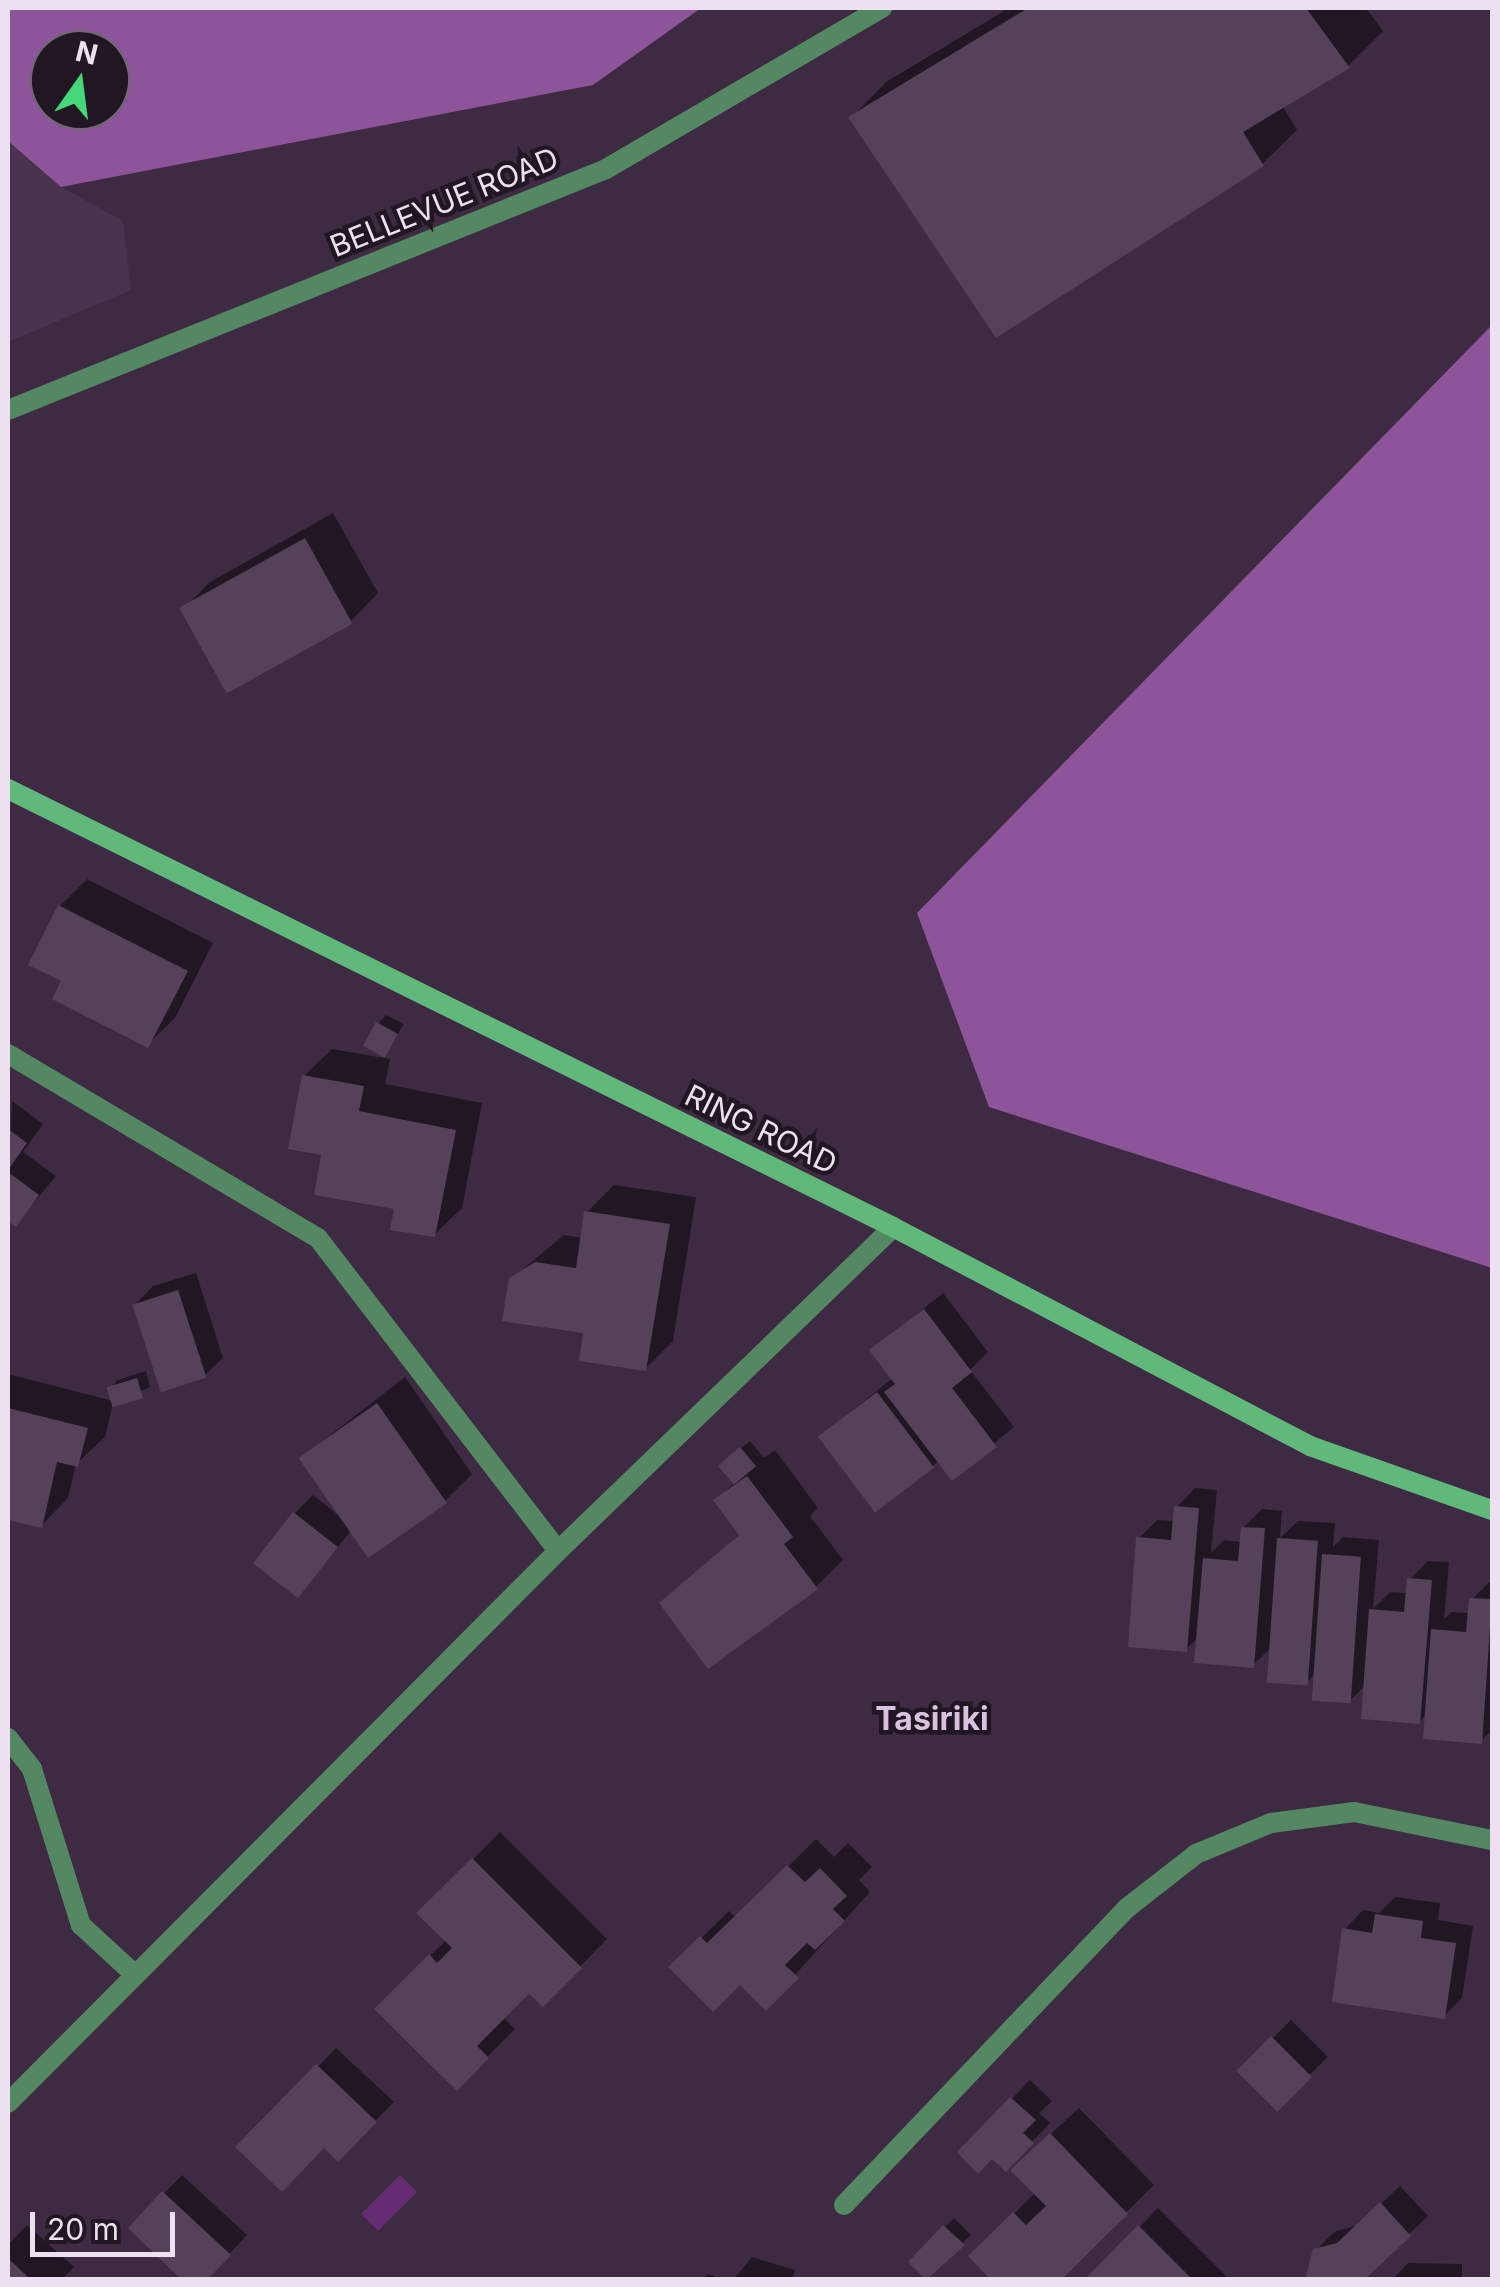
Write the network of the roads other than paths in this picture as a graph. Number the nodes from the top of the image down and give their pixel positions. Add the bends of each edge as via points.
1 (882, 8) edge
2 (8, 410) edge
3 (8, 789) edge
4 (8, 1054) edge
5 (893, 1227) junction
6 (1492, 1510) edge
7 (558, 1551) junction
8 (8, 1738) edge
9 (1492, 1840) edge
10 (133, 1974) junction
11 (8, 2103) edge
12 (844, 2205) dead end

1 - 2 street, BELLEVUE ROAD via 606,170
3 - 5 main road, RING ROAD
4 - 7 street via 318,1238
5 - 6 main road, RING ROAD via 1310,1446
5 - 7 street
7 - 10 street
8 - 10 street via 32,1769 81,1925
9 - 12 street via 1354,1812 1272,1822 1196,1854 1127,1908
10 - 11 street

